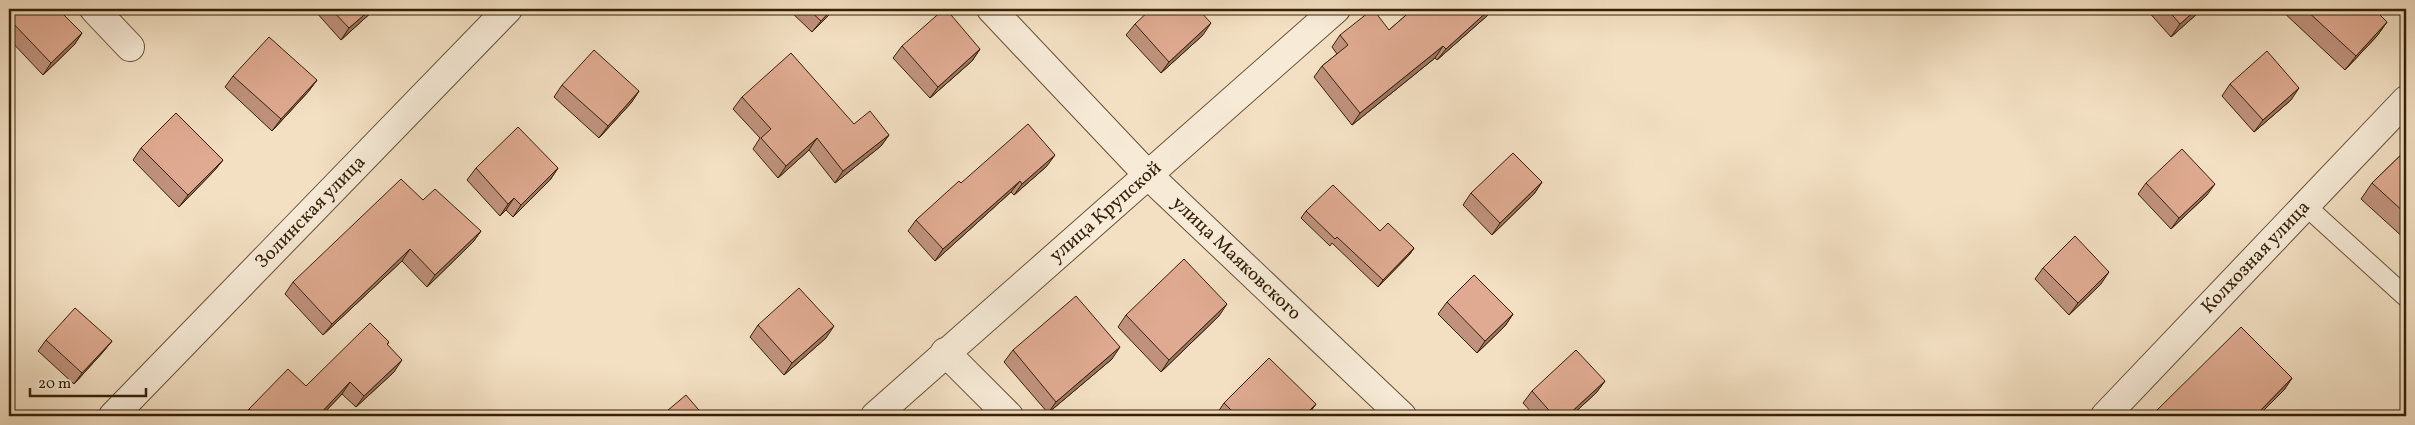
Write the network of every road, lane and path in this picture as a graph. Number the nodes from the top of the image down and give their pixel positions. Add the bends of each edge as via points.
1 (94, 9) edge
2 (508, 9) edge
3 (991, 9) edge
4 (1336, 9) edge
5 (130, 47) dead end
6 (2406, 100) edge
7 (1148, 175) junction
8 (2307, 207) junction
9 (2406, 297) edge
10 (945, 352) junction
11 (112, 416) edge
12 (874, 416) edge
13 (1009, 416) edge
14 (1402, 416) edge
15 (2105, 416) edge

1 - 5 street
2 - 11 street, Золинская улица
3 - 7 street, улица Маяковского
4 - 7 street, улица Крупской
6 - 8 street, Колхозная улица
7 - 10 street, улица Крупской
7 - 14 street, улица Маяковского
8 - 9 lane
8 - 15 street, Колхозная улица
10 - 12 street, улица Крупской
10 - 13 street

